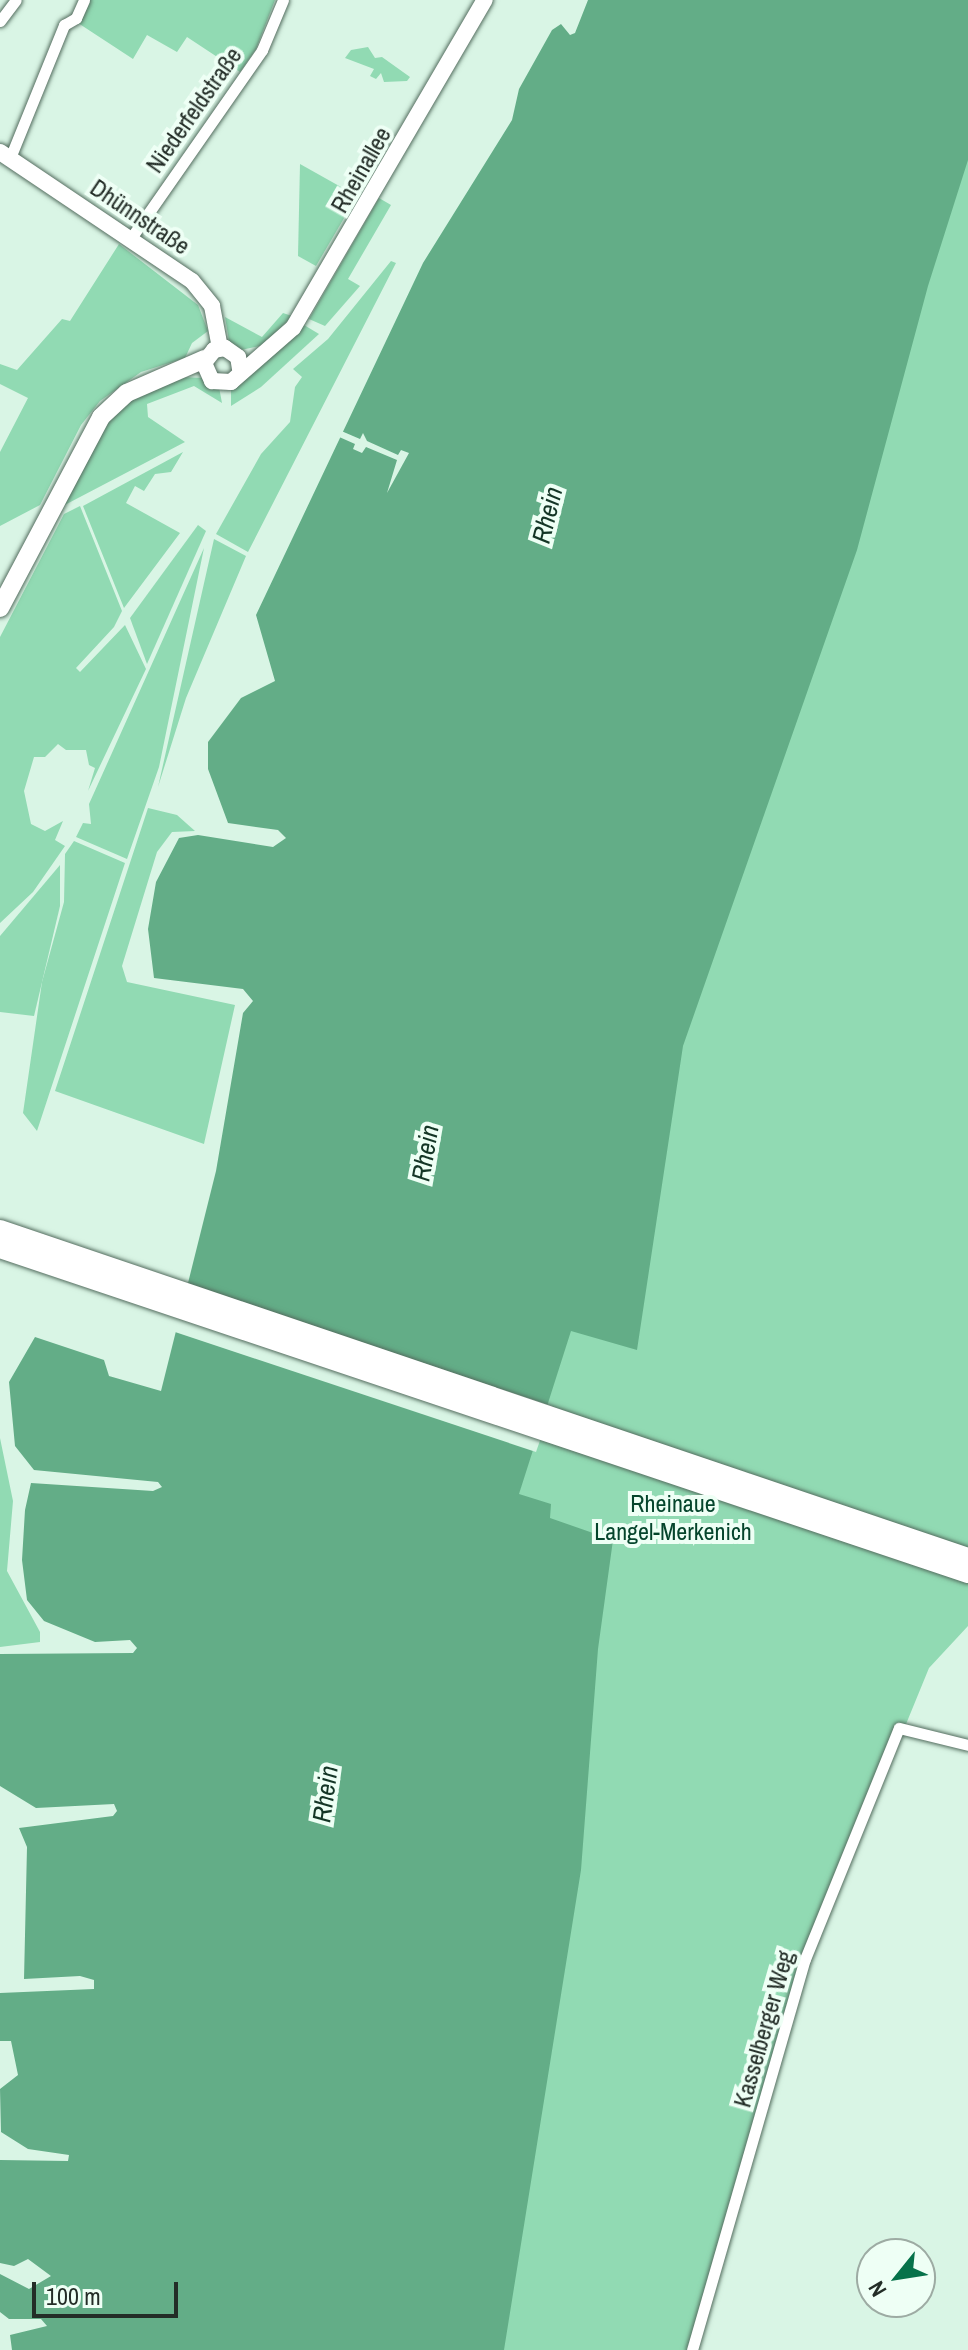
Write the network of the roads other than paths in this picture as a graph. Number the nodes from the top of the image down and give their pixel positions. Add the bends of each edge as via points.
1 (16, 0) edge
2 (84, 0) edge
3 (283, 0) edge
4 (485, 0) edge
5 (0, 21) edge
6 (5, 155) edge
7 (131, 238) junction
8 (211, 360) junction
9 (239, 363) junction
10 (0, 608) edge
11 (0, 1230) edge
12 (0, 1248) edge
13 (968, 1558) edge
14 (968, 1573) edge
15 (968, 1745) edge
16 (692, 2350) edge

1 - 5 street
2 - 6 street via 76,18 64,25
3 - 7 street, Niederfeldstraße via 262,50
4 - 9 main road, Rheinallee via 300,319 263,353
6 - 7 main road, Dhünnstraße
7 - 8 main road, Dhünnstraße via 199,288 216,317
8 - 9 main road, Rheinallee
8 - 9 main road, Rheinallee via 225,384
8 - 10 main road, Rheinallee via 127,393 101,417
11 - 13 highway
12 - 14 highway
15 - 16 street, Kasselberger Weg via 899,1728 805,1959

